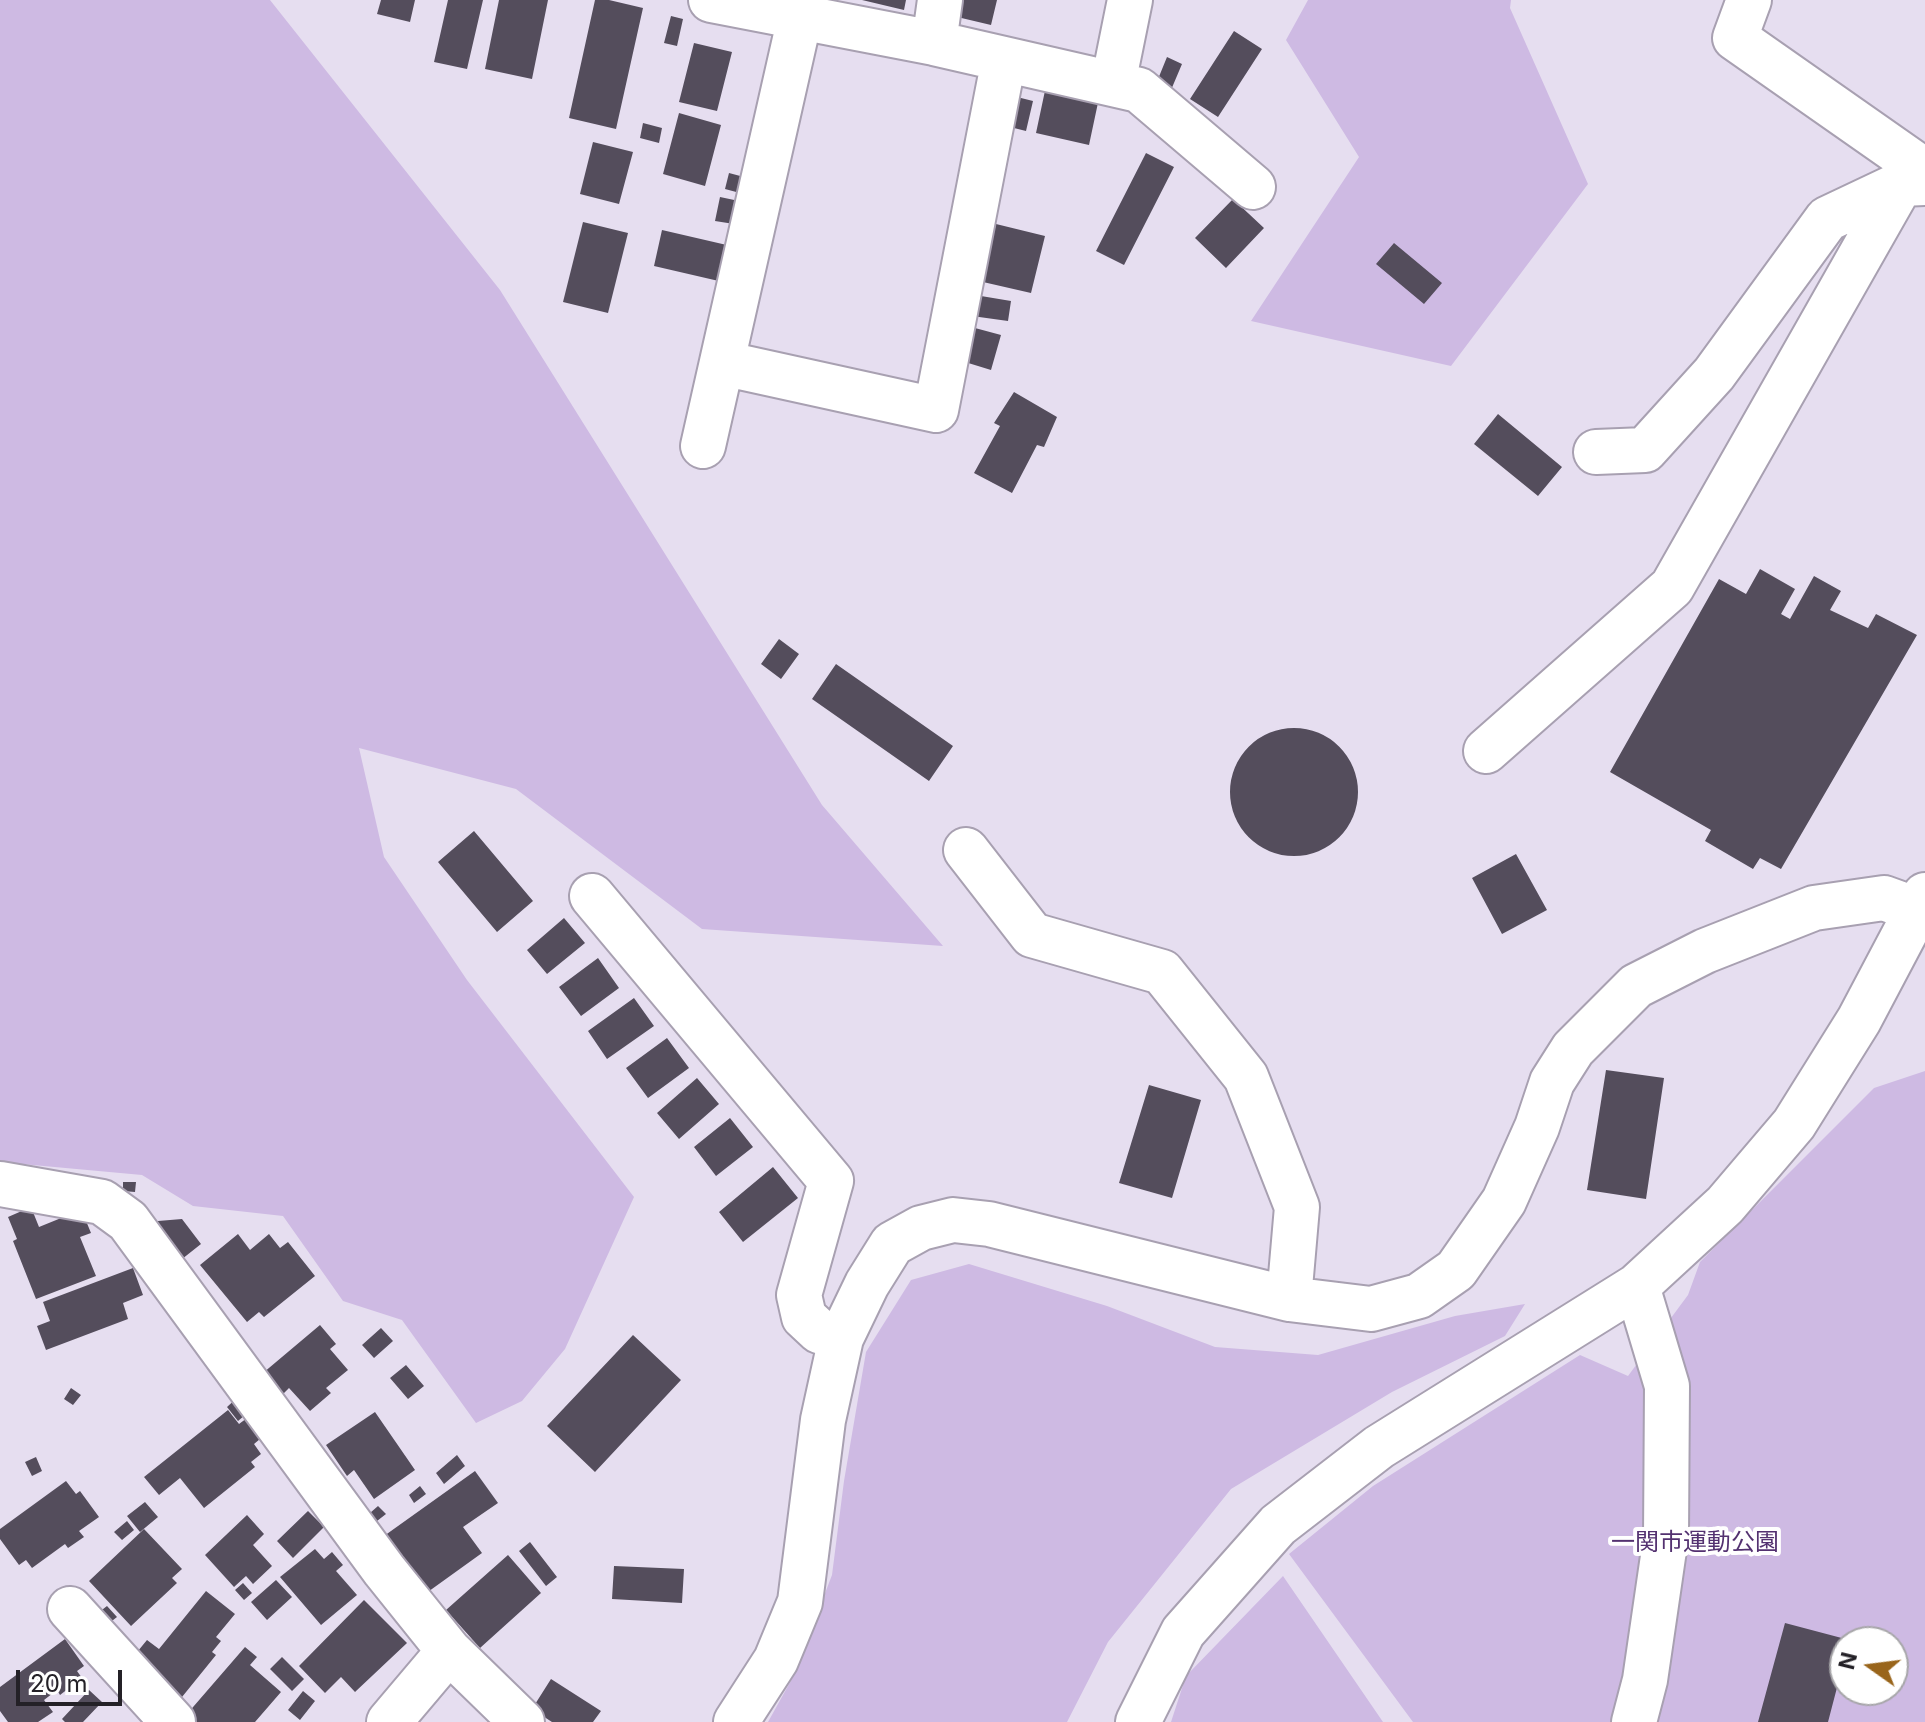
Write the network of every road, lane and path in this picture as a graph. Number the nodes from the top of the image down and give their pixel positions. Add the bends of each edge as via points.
1 (711, 0) edge
2 (940, 0) edge
3 (1130, 0) edge
4 (1749, 0) edge
5 (800, 17) junction
6 (934, 43) junction
7 (1004, 59) junction
8 (1113, 84) junction
9 (1917, 179) edge
10 (1253, 187) dead end
11 (722, 363) junction
12 (703, 446) dead end
13 (1596, 452) dead end
14 (1486, 751) dead end
15 (966, 850) dead end
16 (592, 896) dead end
17 (1921, 903) edge
18 (0, 1184) edge
19 (1637, 1286) junction
20 (1289, 1299) junction
21 (841, 1338) junction
22 (70, 1609) dead end
23 (449, 1651) junction
24 (173, 1722) edge
25 (389, 1722) edge
26 (522, 1722) edge
27 (736, 1722) edge
28 (1138, 1722) edge
29 (1634, 1722) edge

1 - 5 street
2 - 6 street
3 - 8 street
4 - 9 street via 1735,38
5 - 6 street
5 - 11 street
6 - 7 street
7 - 8 street
7 - 11 street via 936,410
8 - 10 street via 1139,90
9 - 13 street via 1827,219 1714,374 1645,450
9 - 14 street via 1672,587
11 - 12 street
15 - 20 street via 1032,935 1162,972 1246,1077 1297,1207
16 - 21 street via 831,1181 799,1295 804,1317 819,1331
17 - 19 street via 1859,1020 1794,1124 1725,1205
17 - 20 street via 1884,898 1814,908 1705,951 1636,986 1573,1049 1552,1082 1504,1201 1456,1270 1419,1296 1371,1309
18 - 23 street via 102,1202 128,1221
19 - 28 street via 1379,1447 1278,1525 1183,1632
19 - 29 street via 1667,1386 1666,1536
20 - 21 street via 989,1224 953,1220 921,1228 892,1244
21 - 27 street via 823,1420 800,1602 776,1660
22 - 24 street
23 - 25 street
23 - 26 street

